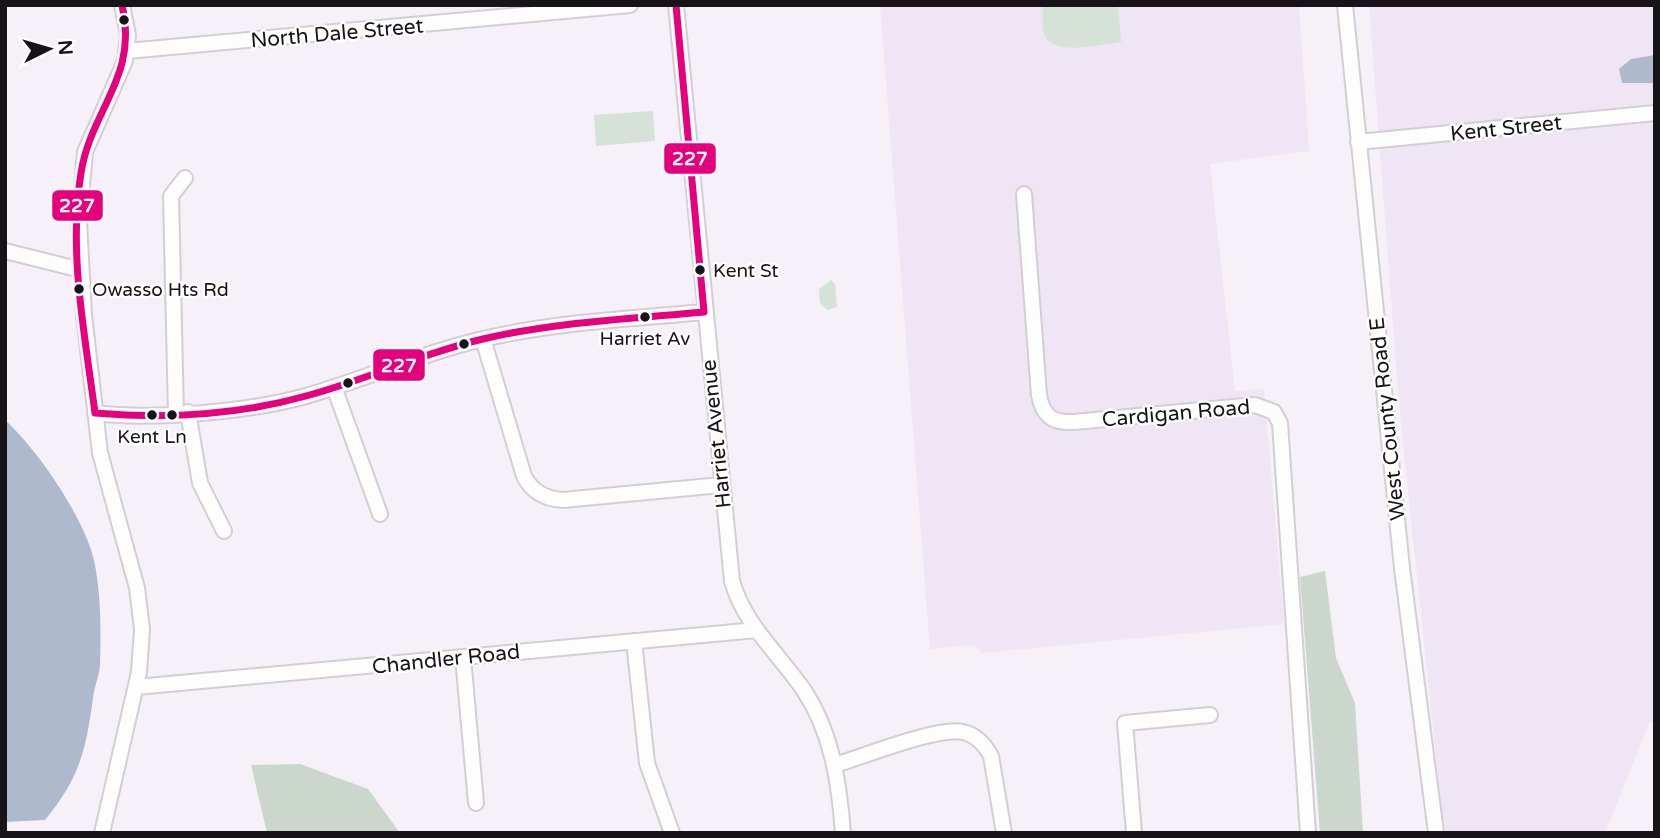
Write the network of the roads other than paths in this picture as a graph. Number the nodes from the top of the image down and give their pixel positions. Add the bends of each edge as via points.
1 (122, 5) edge
2 (631, 5) edge
3 (676, 5) edge
4 (1345, 5) edge
5 (127, 51) junction
6 (1655, 113) edge
7 (1358, 142) junction
8 (185, 178) dead end
9 (1024, 194) dead end
10 (5, 251) edge
11 (80, 270) junction
12 (704, 312) junction
13 (483, 339) junction
14 (334, 387) junction
15 (95, 413) junction
16 (182, 413) junction
17 (721, 485) junction
18 (380, 514) dead end
19 (224, 531) dead end
20 (757, 630) junction
21 (634, 641) junction
22 (463, 657) junction
23 (136, 687) junction
24 (1210, 715) dead end
25 (835, 765) junction
26 (476, 803) dead end
27 (102, 833) edge
28 (672, 833) edge
29 (843, 833) edge
30 (1004, 833) edge
31 (1134, 833) edge
32 (1308, 833) edge
33 (1436, 833) edge

1 - 5 street
2 - 5 street, North Dale Street
3 - 12 street, Harriet Avenue
4 - 7 street, West County Road E
5 - 11 street via 85,152 79,192
6 - 7 street, Kent Street
7 - 33 street, West County Road E via 1402,568
8 - 16 street via 172,196
9 - 32 street, Cardigan Road via 1039,396 1051,420 1074,422 1255,405 1274,412 1280,423
10 - 11 street
11 - 15 street
12 - 13 street via 568,324
12 - 17 street, Harriet Avenue
13 - 14 street
13 - 17 street via 524,475 534,491 563,500
14 - 16 street via 272,404
14 - 18 street
15 - 16 street
15 - 23 street via 104,472 141,608
16 - 19 street via 200,483
17 - 20 street, Harriet Avenue via 732,581 737,599
20 - 21 street, Chandler Road
20 - 25 street, Harriet Avenue via 804,690
21 - 22 street, Chandler Road
21 - 28 street via 647,763
22 - 23 street, Chandler Road
22 - 26 street
23 - 27 street
24 - 31 street via 1125,723
25 - 29 street, Harriet Avenue
25 - 30 street via 941,733 971,735 991,757

